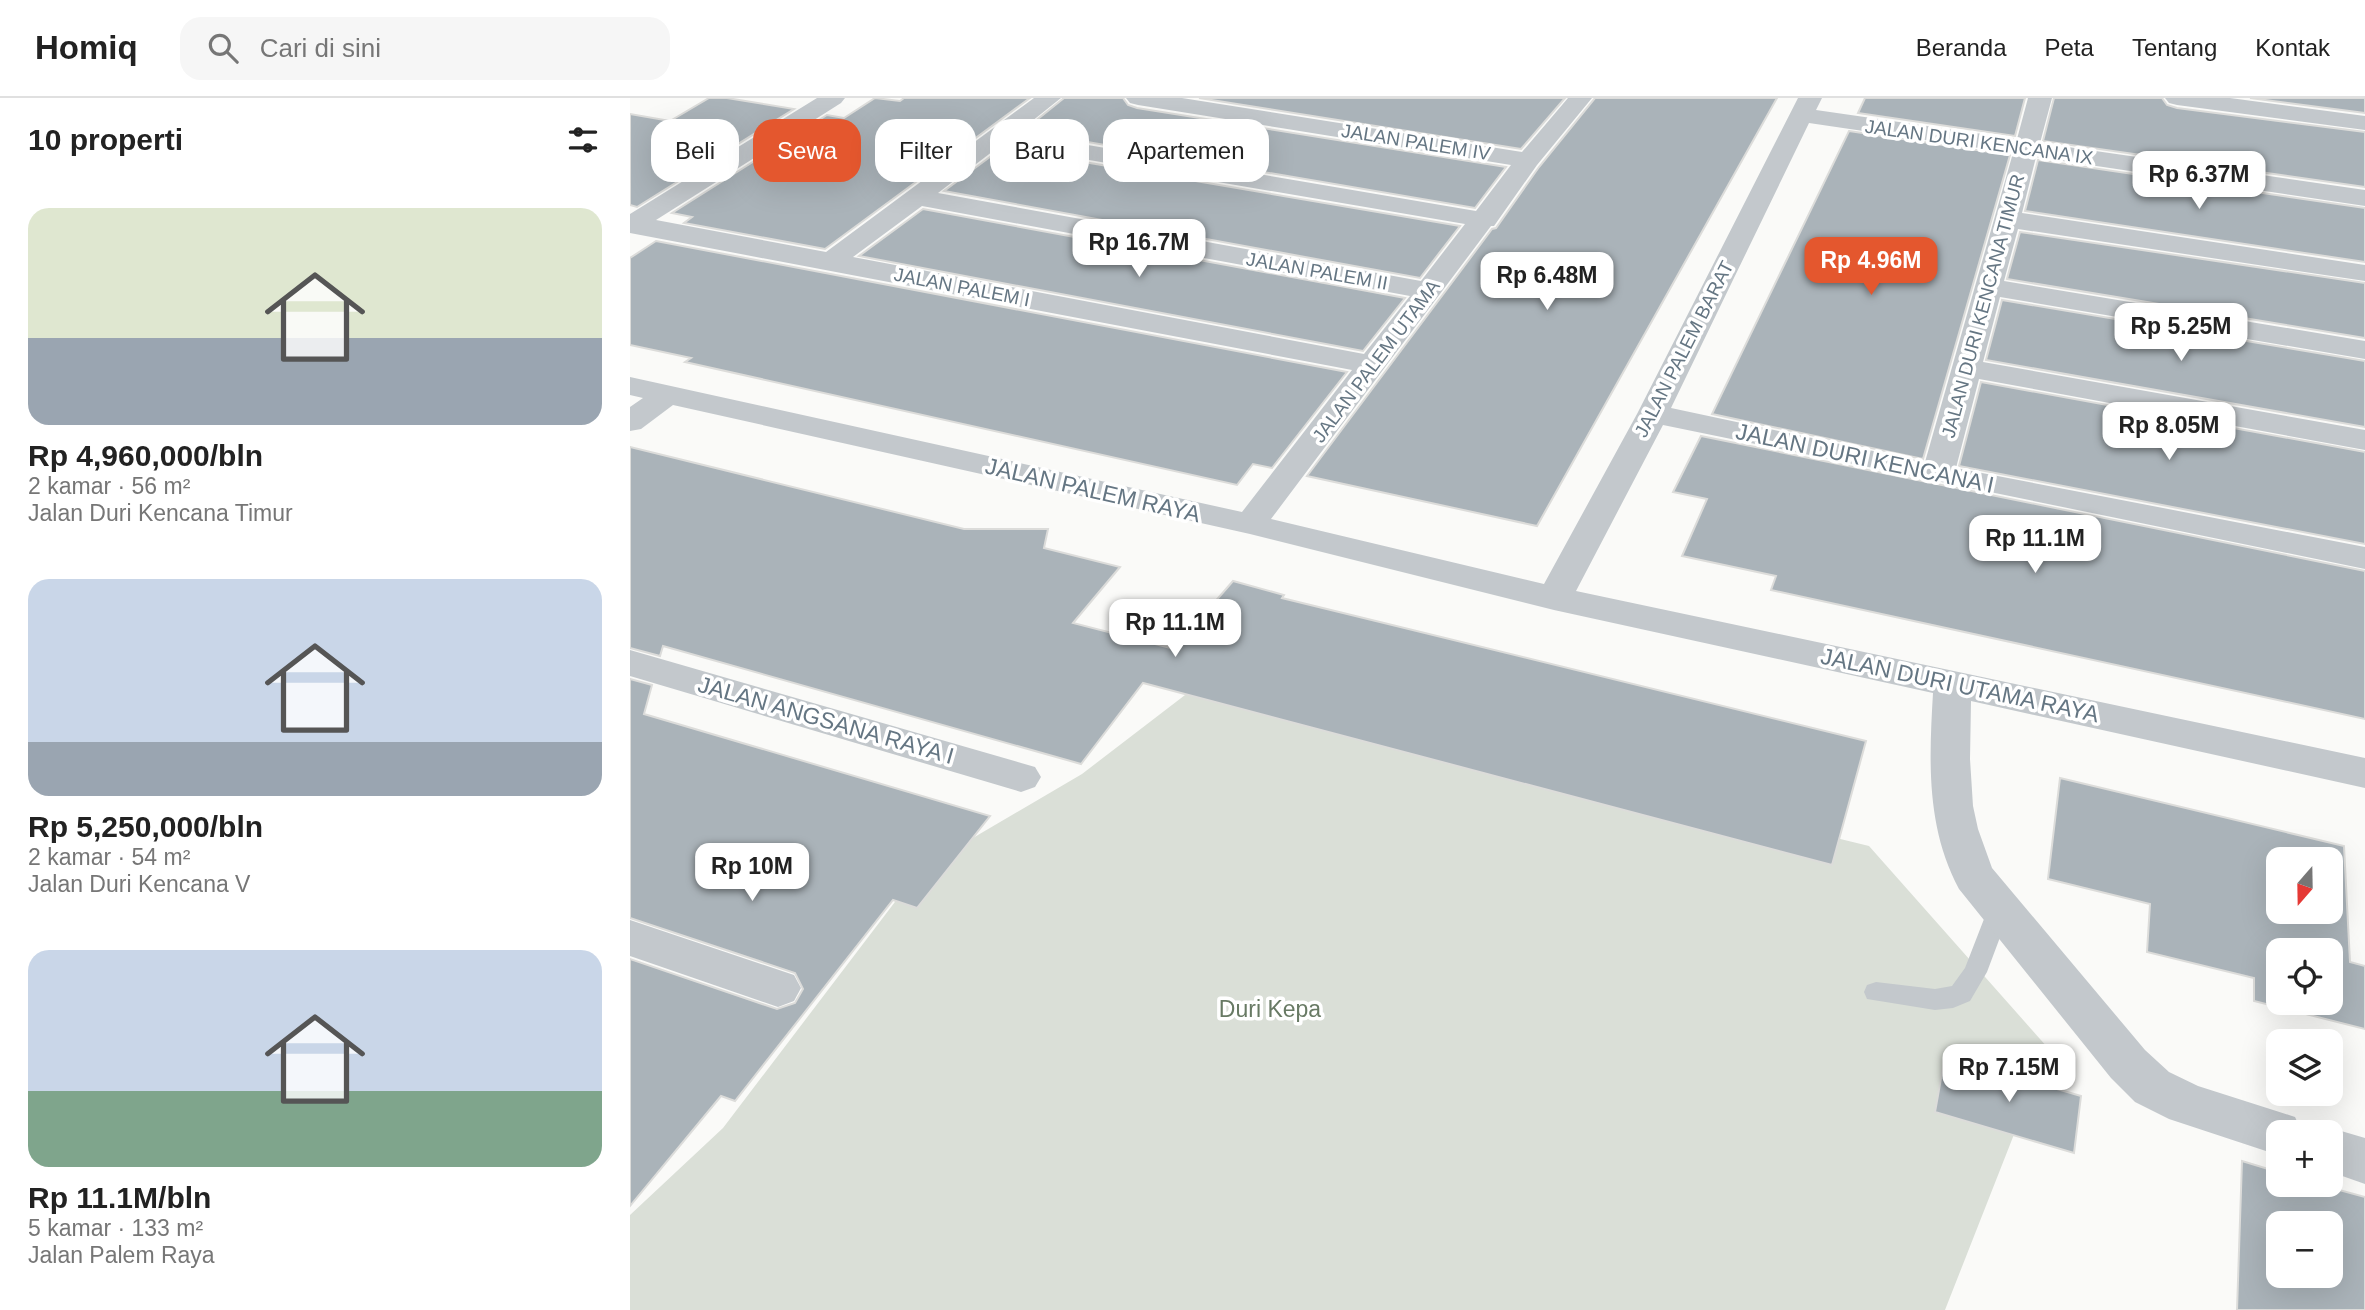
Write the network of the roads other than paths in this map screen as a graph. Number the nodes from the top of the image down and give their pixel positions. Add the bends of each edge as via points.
1 (833, 98) edge
2 (1049, 98) edge
3 (1138, 98) edge
4 (2040, 98) edge
5 (2177, 98) edge
6 (1574, 99) edge
7 (1806, 107) edge
8 (1020, 119) edge
9 (2365, 123) edge
10 (990, 141) edge
11 (2026, 149) junction
12 (1089, 153) edge
13 (1528, 160) junction
14 (916, 197) junction
15 (2365, 198) edge
16 (2007, 219) junction
17 (1485, 220) junction
18 (631, 224) edge
19 (830, 262) junction
20 (2365, 273) edge
21 (1988, 288) junction
22 (1430, 291) junction
23 (2365, 350) edge
24 (1374, 365) junction
25 (1966, 368) junction
26 (630, 386) edge
27 (667, 395) junction
28 (1653, 414) junction
29 (630, 422) edge
30 (2365, 440) edge
31 (1938, 474) junction
32 (1250, 524) junction
33 (2365, 558) edge
34 (1555, 598) junction
35 (630, 663) edge
36 (1953, 684) junction
37 (2365, 773) edge
38 (1021, 777) dead end
39 (1999, 908) junction
40 (630, 938) edge
41 (778, 989) dead end
42 (1876, 992) dead end
43 (2266, 1129) edge
44 (2343, 1154) edge
45 (2365, 1161) edge

1 - 18 street
2 - 8 street
3 - 13 street, JALAN PALEM IV
4 - 11 street, JALAN DURI KENCANA TIMUR
5 - 9 street
6 - 13 street, JALAN PALEM UTAMA
7 - 11 street, JALAN DURI KENCANA IX
7 - 28 street, JALAN PALEM BARAT
10 - 14 street
11 - 15 street, JALAN DURI KENCANA IX
11 - 16 street, JALAN DURI KENCANA TIMUR
12 - 17 street
13 - 17 street, JALAN PALEM UTAMA
14 - 19 street
14 - 22 street, JALAN PALEM II
16 - 20 street
16 - 21 street, JALAN DURI KENCANA TIMUR
17 - 22 street, JALAN PALEM UTAMA
18 - 19 street, JALAN PALEM I
19 - 24 street, JALAN PALEM I
21 - 23 street
21 - 25 street, JALAN DURI KENCANA TIMUR
22 - 24 street, JALAN PALEM UTAMA
24 - 32 street, JALAN PALEM UTAMA
25 - 30 street
25 - 31 street, JALAN DURI KENCANA TIMUR
26 - 27 street, JALAN PALEM RAYA
27 - 29 street
27 - 32 street, JALAN PALEM RAYA
28 - 31 street, JALAN DURI KENCANA I
28 - 34 street, JALAN PALEM BARAT
31 - 33 street, JALAN DURI KENCANA I
32 - 34 street, JALAN PALEM RAYA
34 - 36 street, JALAN DURI UTAMA RAYA
35 - 38 street, JALAN ANGSANA RAYA I
36 - 37 street, JALAN DURI UTAMA RAYA
36 - 39 street via 1952,817 1960,849 1974,877
39 - 42 lane via 1965,992 1944,1000
39 - 43 street via 2152,1087 2186,1104
40 - 41 street
44 - 45 street

